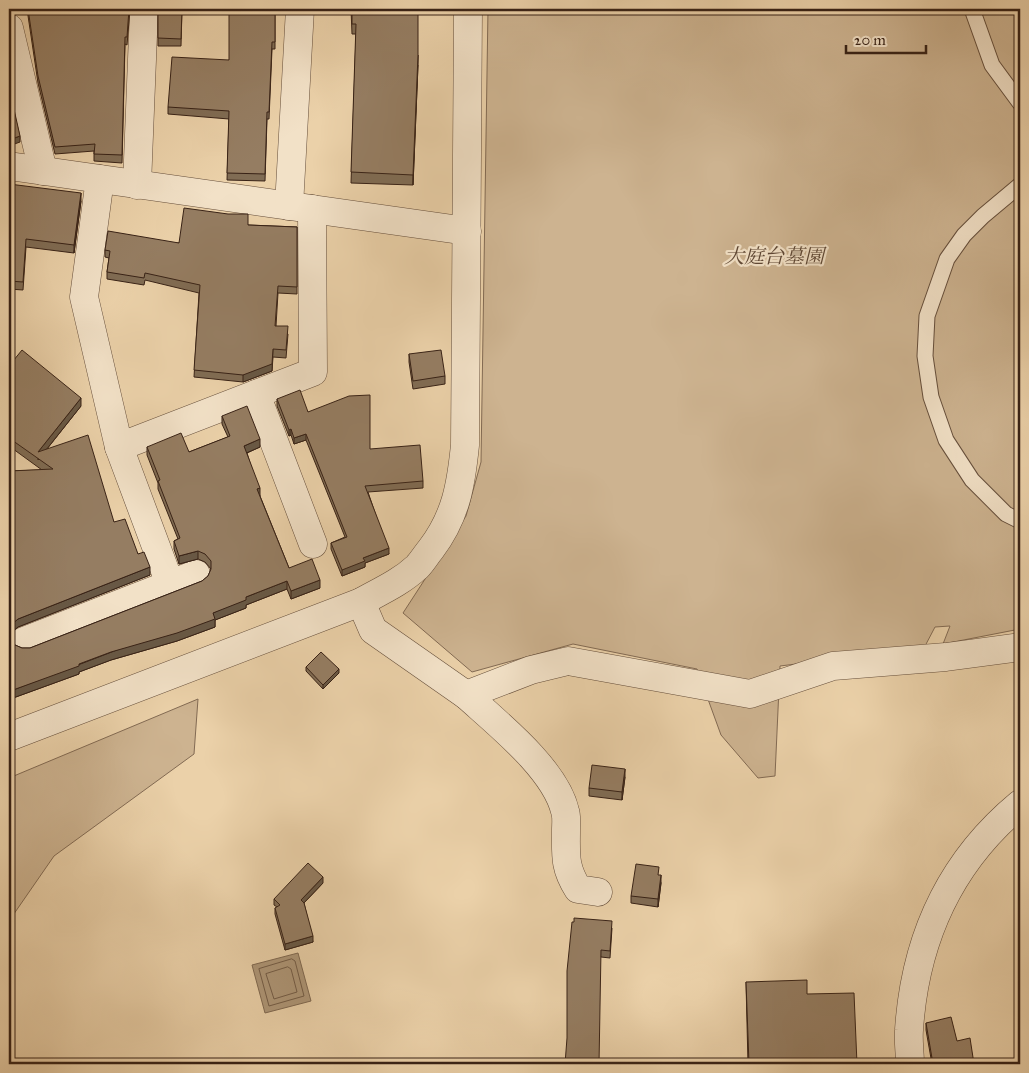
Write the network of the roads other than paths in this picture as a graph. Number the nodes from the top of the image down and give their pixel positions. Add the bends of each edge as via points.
1 (144, 9) edge
2 (300, 9) edge
3 (468, 9) edge
4 (972, 9) edge
5 (9, 28) edge
6 (1020, 103) edge
7 (9, 166) edge
8 (43, 171) junction
9 (100, 179) junction
10 (137, 185) junction
11 (1020, 186) edge
12 (301, 208) junction
13 (467, 231) junction
14 (256, 394) junction
15 (119, 447) junction
16 (1020, 521) edge
17 (313, 544) dead end
18 (196, 574) dead end
19 (170, 584) junction
20 (362, 602) junction
21 (24, 641) dead end
22 (1020, 647) edge
23 (466, 695) junction
24 (9, 736) edge
25 (1020, 804) edge
26 (598, 892) dead end
27 (910, 1064) edge

1 - 10 street
2 - 12 street
3 - 13 street
4 - 6 lane via 992,64
5 - 8 street
7 - 8 street
8 - 9 street
9 - 10 street
9 - 15 street via 84,297
10 - 12 street
11 - 16 lane via 964,235 947,259 926,316 925,356 931,397 946,440 972,480 1006,514
12 - 13 street
12 - 14 street via 313,372
13 - 20 street via 466,445 461,484 453,512 418,567
14 - 15 street
14 - 17 street
15 - 19 street
18 - 19 street
19 - 21 street
20 - 23 street via 373,630
20 - 24 street
22 - 23 street via 834,666 750,694 568,660 531,670
23 - 26 street via 523,748 554,785 565,811 569,875 578,889
25 - 27 street via 999,822 966,860 937,910 918,963 909,1031

